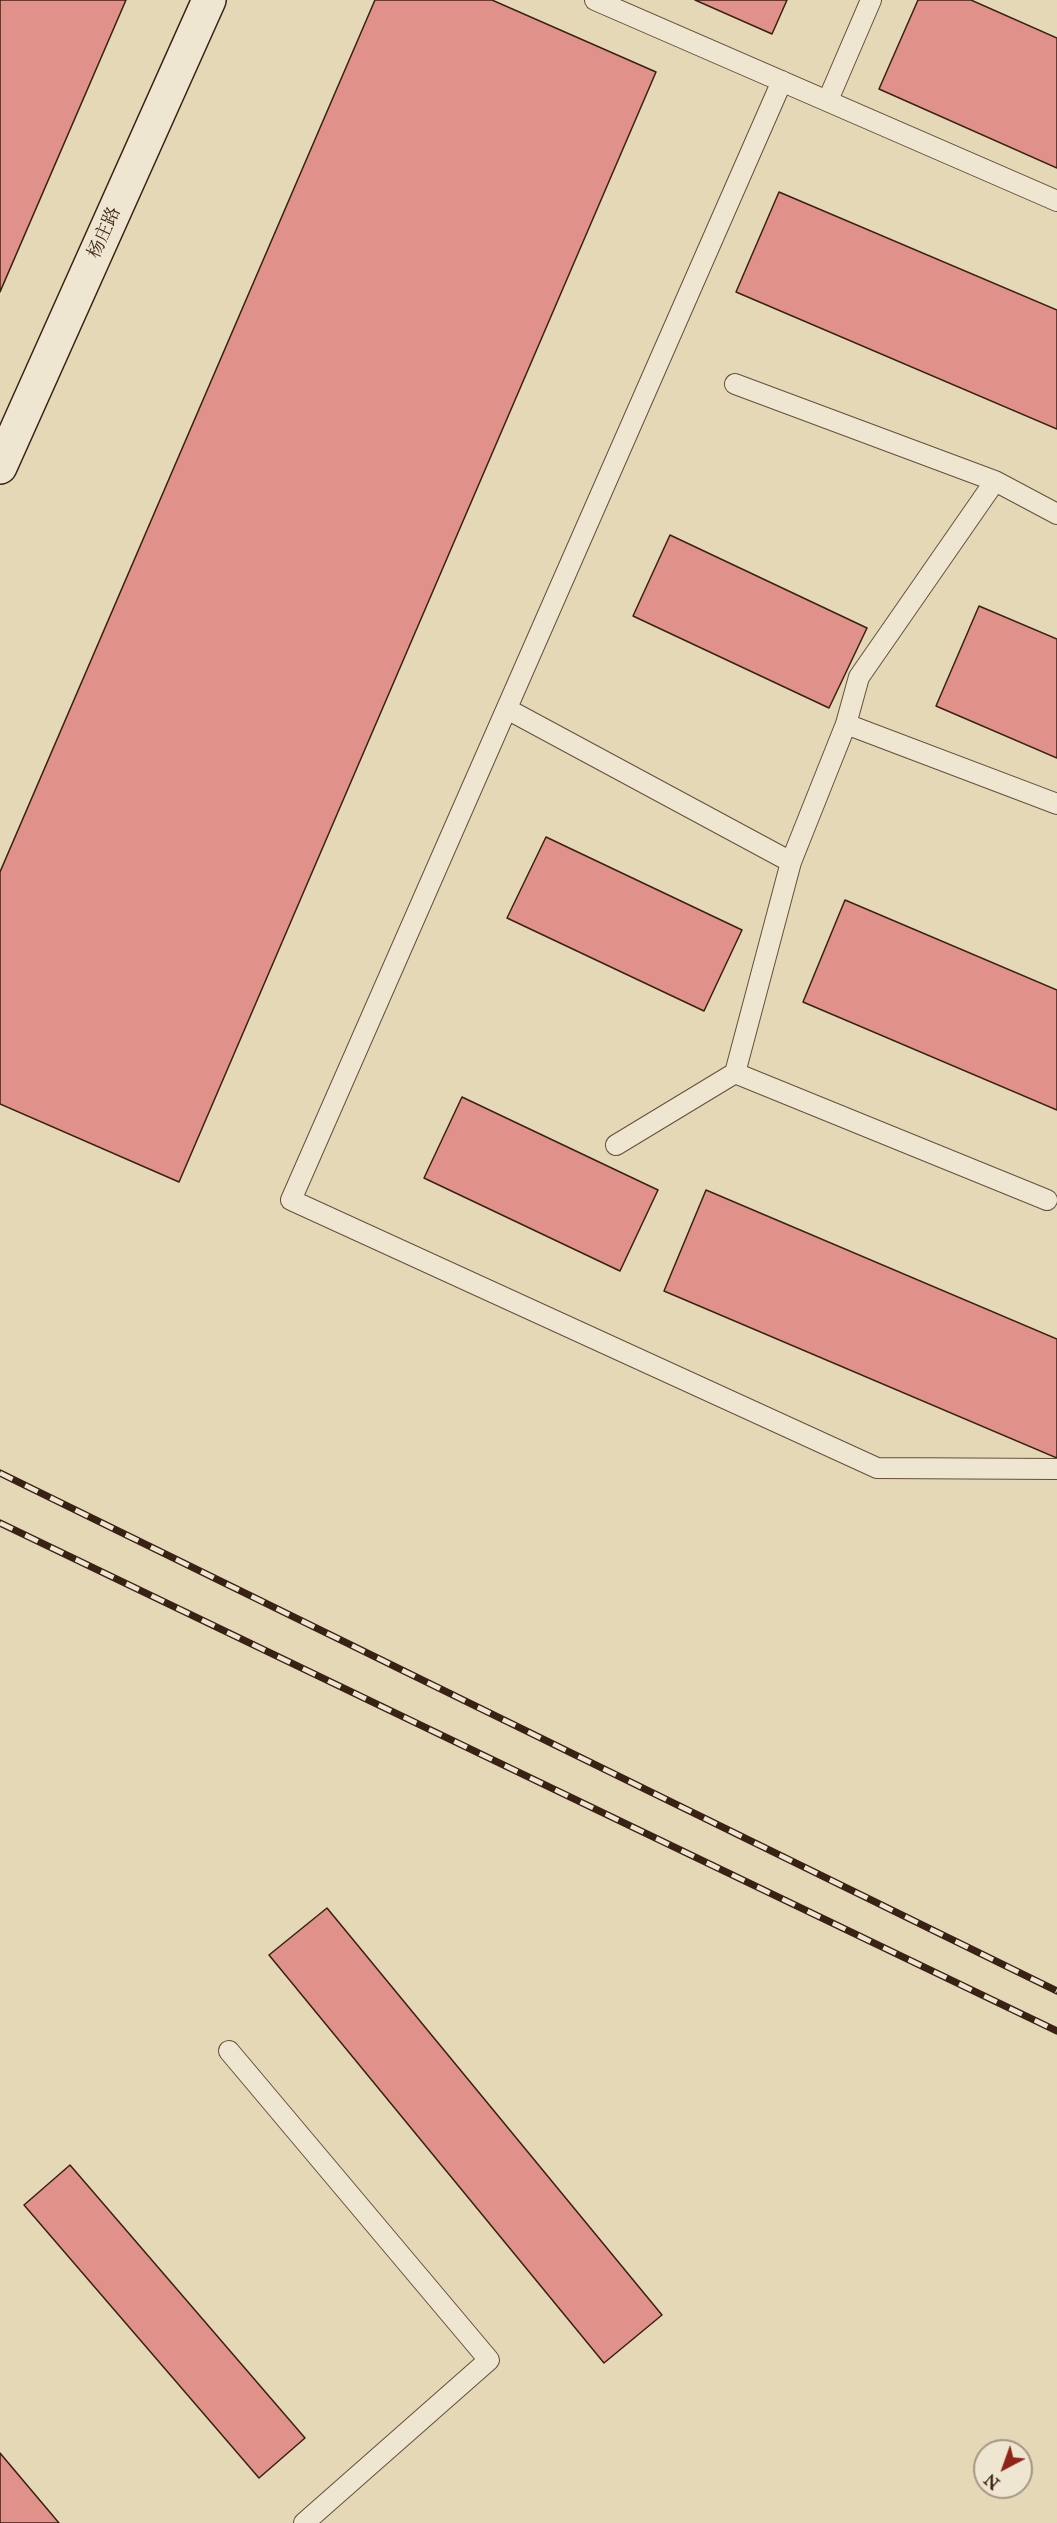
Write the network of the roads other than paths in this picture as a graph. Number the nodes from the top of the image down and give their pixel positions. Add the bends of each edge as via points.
1 (209, 0) edge
2 (595, 0) edge
3 (871, 0) edge
4 (782, 81) junction
5 (828, 100) junction
6 (1057, 201) edge
7 (735, 384) dead end
8 (0, 467) edge
9 (995, 481) junction
10 (1057, 514) edge
11 (507, 709) junction
12 (846, 724) junction
13 (1057, 804) edge
14 (791, 862) junction
15 (735, 1073) junction
16 (615, 1145) dead end
17 (1047, 1200) dead end
18 (1057, 1469) edge
19 (229, 2051) dead end
20 (304, 2523) edge

1 - 8 street, 杨庄路
2 - 4 lane
3 - 5 lane
4 - 5 lane
4 - 11 lane
5 - 6 lane
7 - 9 lane
9 - 10 lane
9 - 12 lane via 859,677
11 - 14 lane
11 - 18 lane via 291,1200 877,1468
12 - 13 lane
12 - 14 lane
14 - 15 lane
15 - 16 lane
15 - 17 lane
19 - 20 lane via 489,2360

